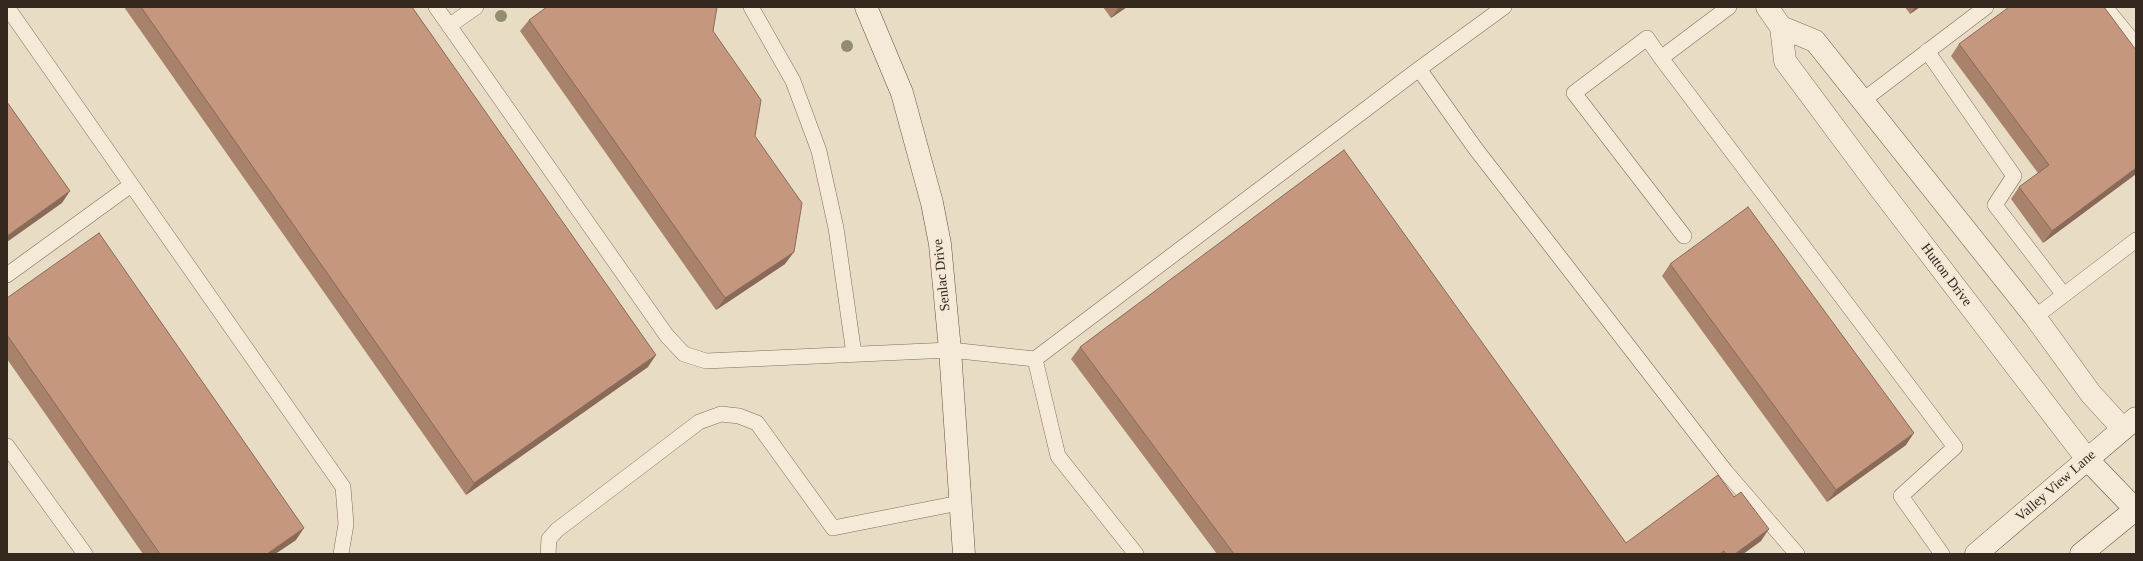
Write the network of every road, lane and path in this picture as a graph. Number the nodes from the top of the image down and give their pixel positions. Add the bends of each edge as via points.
1 (7, 7) edge
2 (436, 7) edge
3 (476, 7) edge
4 (751, 7) edge
5 (866, 7) edge
6 (1504, 7) edge
7 (1729, 7) edge
8 (1766, 7) edge
9 (1986, 7) edge
10 (2105, 7) edge
11 (449, 26) junction
12 (1781, 26) junction
13 (2136, 45) edge
14 (1927, 51) junction
15 (1661, 58) junction
16 (1419, 69) junction
17 (1862, 101) junction
18 (131, 185) junction
19 (1684, 236) dead end
20 (2136, 240) edge
21 (7, 275) edge
22 (2064, 295) junction
23 (2035, 317) junction
24 (950, 350) junction
25 (854, 354) junction
26 (1035, 359) junction
27 (2132, 430) edge
28 (7, 446) edge
29 (2087, 459) junction
30 (959, 503) junction
31 (2136, 510) edge
32 (85, 554) edge
33 (341, 554) edge
34 (548, 554) edge
35 (964, 554) edge
36 (1136, 554) edge
37 (1797, 554) edge
38 (1942, 554) edge
39 (1976, 554) edge
40 (2081, 554) edge

1 - 18 lane
2 - 11 lane
3 - 11 lane
4 - 25 lane via 793,81 819,151 836,228
5 - 24 street, Senlac Drive via 902,93 932,203 940,244
6 - 16 lane
7 - 15 lane
8 - 12 street
9 - 14 lane
10 - 13 lane
11 - 25 lane via 667,336 684,354 706,361
12 - 17 street via 1815,41
12 - 29 street, Hutton Drive via 1785,61
14 - 17 lane
14 - 22 lane via 2014,176 1995,205
15 - 19 lane via 1647,38 1574,93
15 - 38 lane via 1955,447 1900,496
16 - 26 lane
16 - 37 lane via 1475,148 1726,472
17 - 23 street
18 - 21 lane
18 - 33 lane via 343,487 346,524
20 - 22 lane
22 - 23 lane
23 - 27 street via 2091,394
24 - 25 lane
24 - 26 lane
24 - 30 street, Senlac Drive
26 - 36 lane via 1058,456
27 - 29 street, Valley View Lane
28 - 32 lane
29 - 31 street, Hutton Drive
29 - 39 street, Valley View Lane
30 - 34 lane via 833,528 757,423 739,416 721,414 699,422 557,530 550,539
30 - 35 street, Senlac Drive
31 - 40 street

